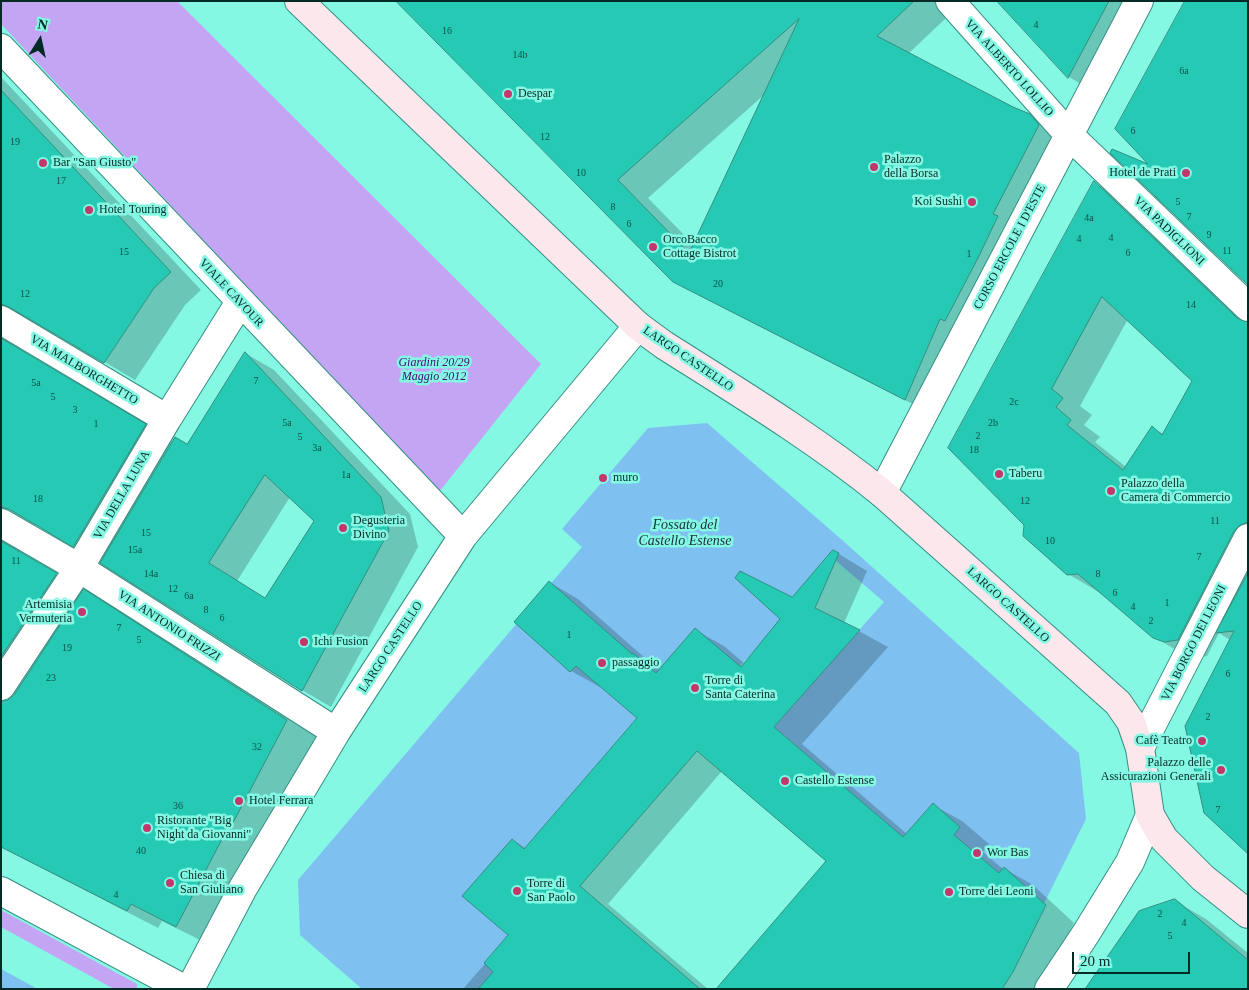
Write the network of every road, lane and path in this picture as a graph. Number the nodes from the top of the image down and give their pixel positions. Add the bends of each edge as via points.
1 (299, 1) edge
2 (950, 1) edge
3 (1139, 1) edge
4 (1, 48) edge
5 (1069, 135) junction
6 (240, 302) junction
7 (1248, 307) edge
8 (1, 320) edge
9 (638, 326) junction
10 (167, 419) junction
11 (882, 493) junction
12 (1, 523) edge
13 (463, 536) junction
14 (1248, 538) edge
15 (79, 568) junction
16 (1, 686) edge
17 (336, 732) junction
18 (1140, 748) junction
19 (1150, 815) junction
20 (1, 891) edge
21 (1248, 914) edge
22 (184, 989) edge
23 (190, 989) edge
24 (1049, 989) edge

1 - 9 street
2 - 5 street, VIA ALBERTO LOLLIO
3 - 5 street, CORSO ERCOLE I D'ESTE
4 - 6 street, VIALE CAVOUR
5 - 7 street, VIA PADIGLIONI
5 - 11 street, CORSO ERCOLE I D'ESTE
6 - 10 street, VIA DELLA LUNA
6 - 13 street, VIALE CAVOUR
8 - 10 street, VIA MALBORGHETTO
9 - 11 street, LARGO CASTELLO via 827,451
9 - 13 street, LARGO CASTELLO
10 - 15 street, VIA DELLA LUNA
11 - 18 street, LARGO CASTELLO via 1118,703 1132,722
12 - 15 street, VIA ANTONIO FRIZZI
13 - 17 street, LARGO CASTELLO
14 - 18 street, VIA BORGO DEI LEONI
15 - 16 street, VIA DELLA LUNA
15 - 17 street, VIA ANTONIO FRIZZI
17 - 23 street, LARGO CASTELLO via 252,872
18 - 19 street, LARGO CASTELLO
19 - 21 street via 1170,846
19 - 24 street via 1130,862
20 - 22 street

